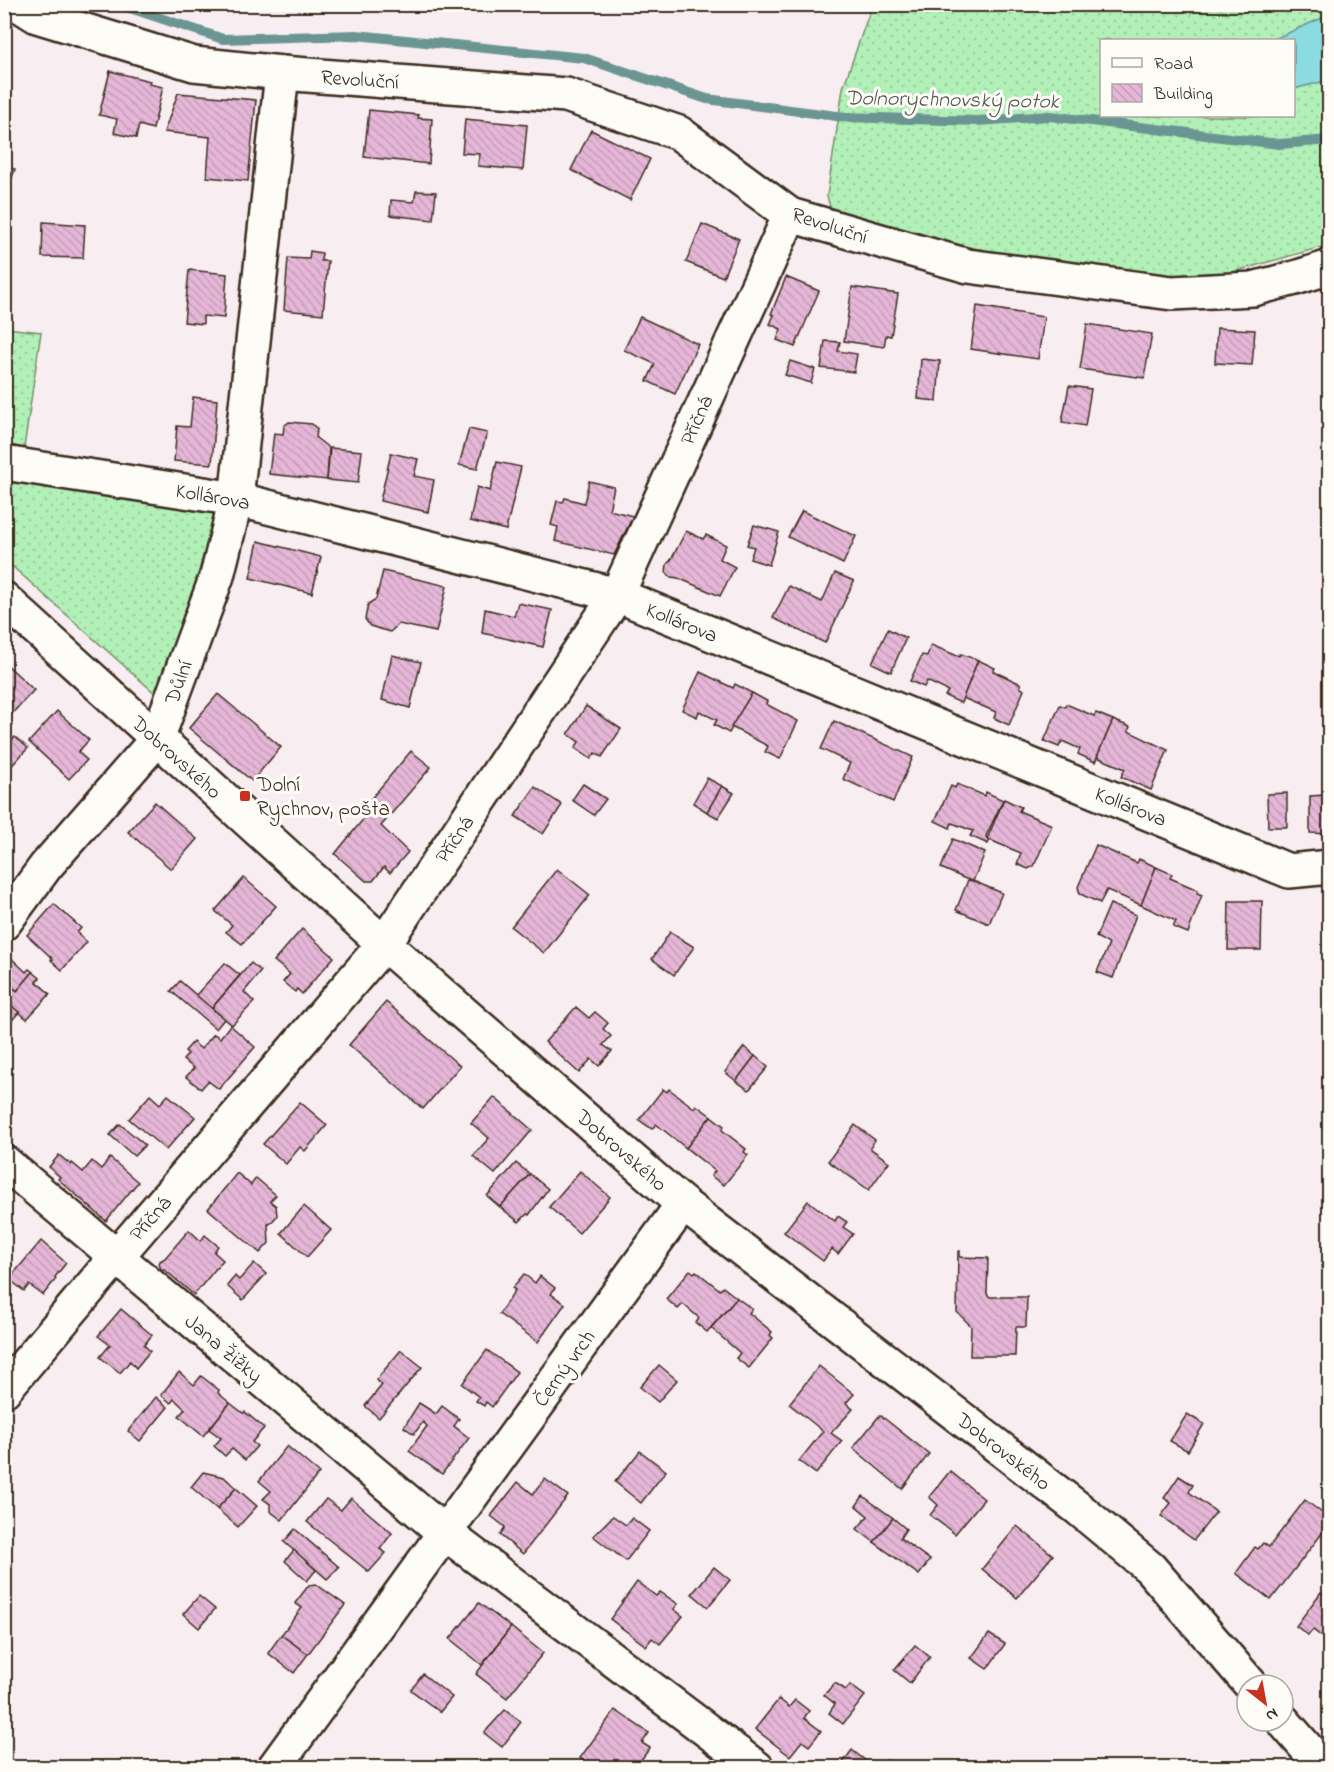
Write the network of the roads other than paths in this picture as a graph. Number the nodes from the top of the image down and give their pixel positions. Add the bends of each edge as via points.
1 (18, 4) edge
2 (282, 73) junction
3 (790, 215) junction
4 (1329, 267) edge
5 (4, 463) edge
6 (236, 499) junction
7 (616, 595) junction
8 (4, 599) edge
9 (157, 739) junction
10 (1329, 867) edge
11 (4, 923) edge
12 (384, 944) junction
13 (4, 1162) edge
14 (683, 1204) junction
15 (116, 1257) junction
16 (4, 1390) edge
17 (445, 1533) junction
18 (1241, 1673) edge
19 (1293, 1733) edge
20 (274, 1767) edge
21 (757, 1767) edge
22 (1323, 1767) edge

1 - 2 street, Revoluční via 37,16 194,64
2 - 3 street, Revoluční via 566,95 679,133
2 - 6 street
3 - 4 street, Revoluční via 968,266 1172,293 1252,289
3 - 7 street, Příčná
5 - 6 street, Kollárova
6 - 7 street, Kollárova
6 - 9 street, Důlní via 217,576
7 - 10 street, Kollárova via 1289,871
7 - 12 street, Příčná
8 - 9 street, Dobrovského
9 - 11 street, Důlní via 46,866
9 - 12 street, Dobrovského
12 - 14 street, Dobrovského
12 - 15 street, Příčná
13 - 15 street, Jana Žižky
14 - 17 street, Černý vrch
14 - 18 street, Dobrovského via 1150,1568
15 - 16 street, Příčná
15 - 17 street, Jana Žižky
17 - 20 street, Černý vrch
17 - 21 street
19 - 22 street

